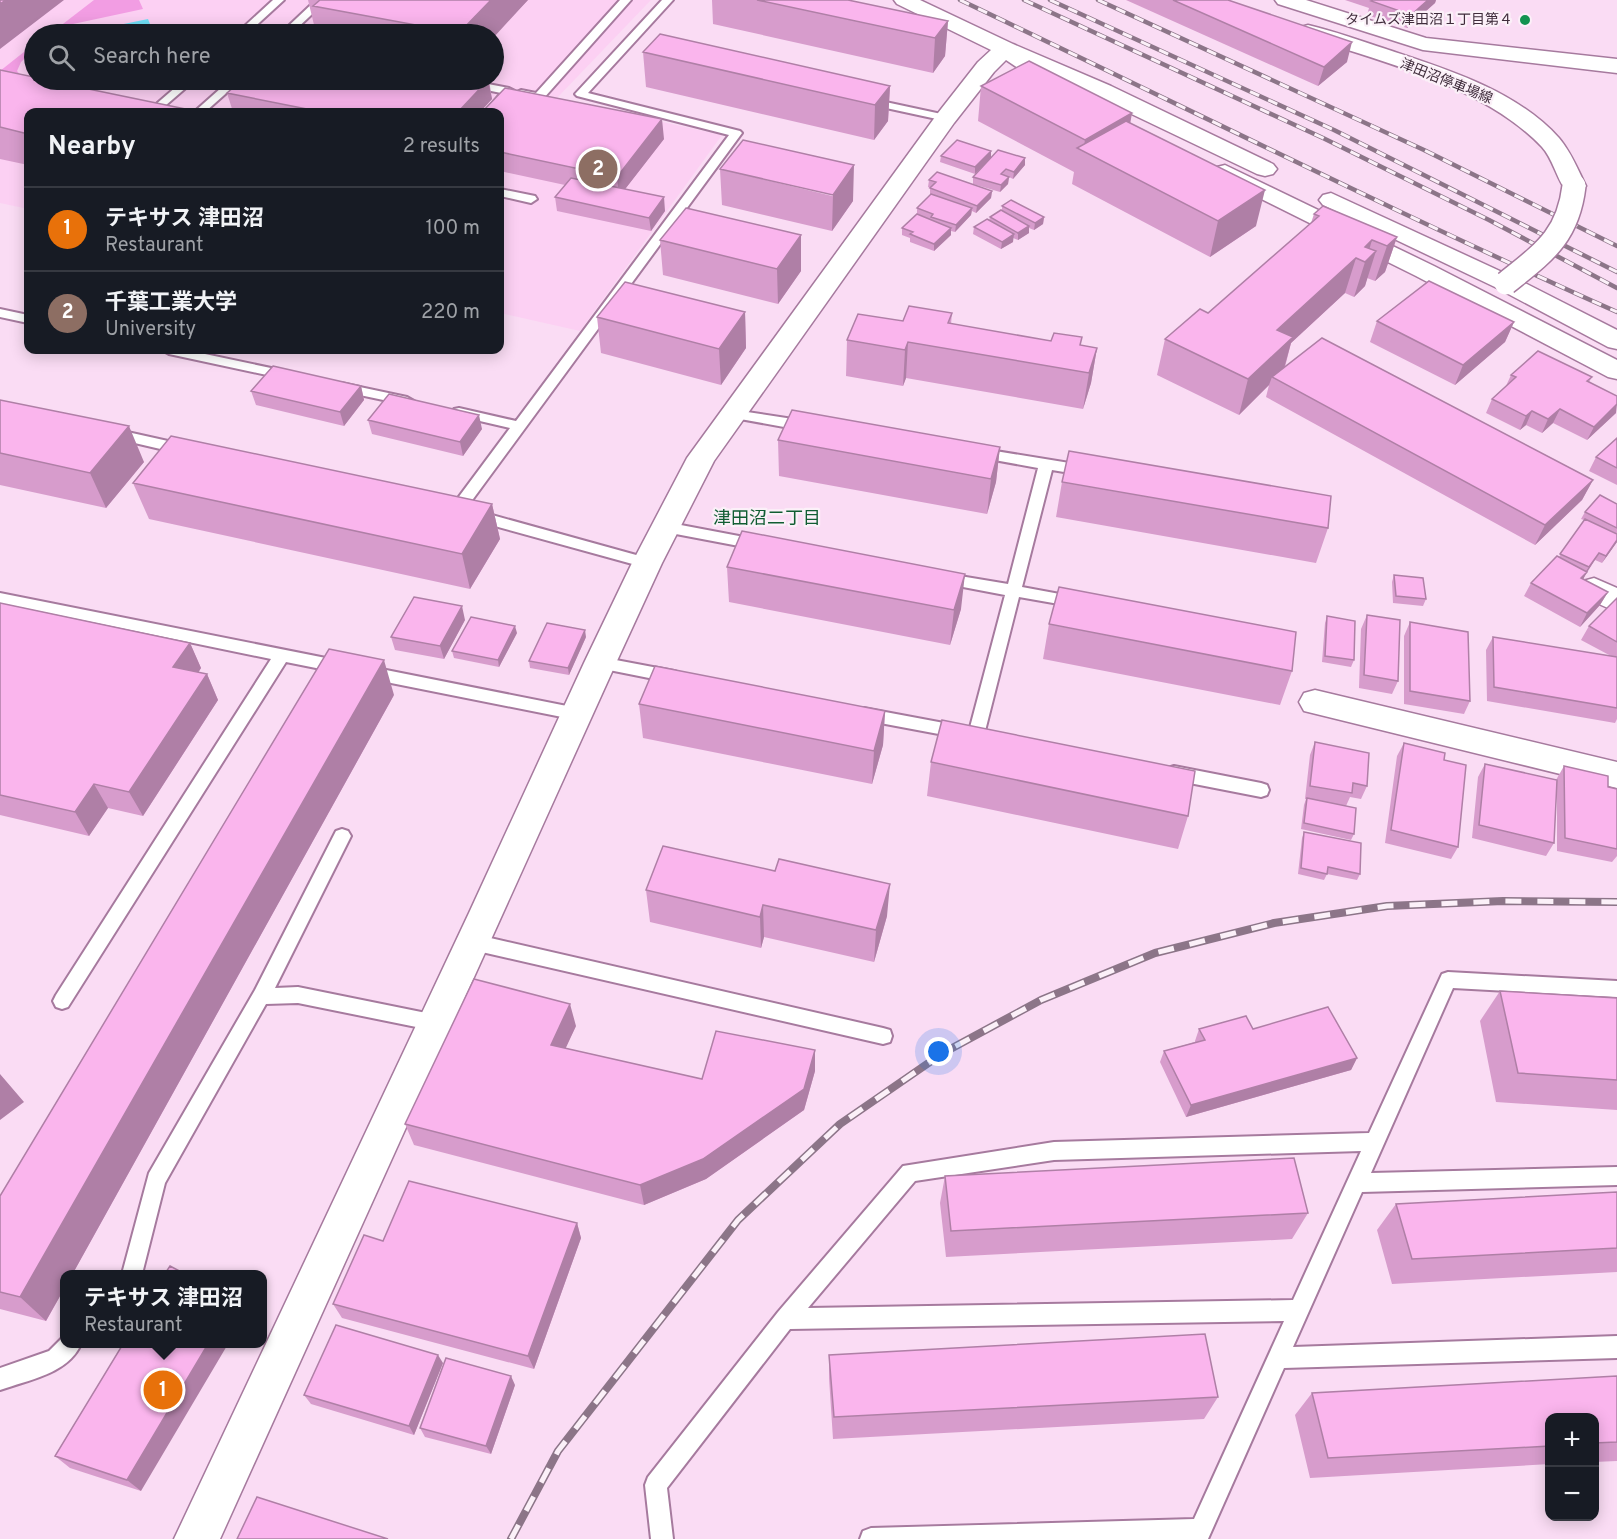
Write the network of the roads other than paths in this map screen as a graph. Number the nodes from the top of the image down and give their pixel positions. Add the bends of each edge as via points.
1 (279, 0) edge
2 (322, 0) edge
3 (626, 0) edge
4 (668, 0) edge
5 (904, 0) edge
6 (1285, 11) edge
7 (252, 24) edge
8 (296, 24) edge
9 (1005, 49) junction
10 (1617, 66) edge
11 (178, 90) edge
12 (224, 90) edge
13 (504, 90) edge
14 (509, 91) junction
15 (854, 98) edge
16 (157, 108) edge
17 (204, 108) edge
18 (494, 108) edge
19 (945, 118) junction
20 (504, 194) edge
21 (531, 199) dead end
22 (1506, 283) junction
23 (0, 313) edge
24 (24, 318) edge
25 (1617, 341) edge
26 (188, 354) edge
27 (1617, 371) edge
28 (309, 380) edge
29 (333, 385) edge
30 (426, 405) edge
31 (449, 410) edge
32 (734, 414) junction
33 (519, 426) junction
34 (815, 427) edge
35 (103, 432) edge
36 (965, 452) edge
37 (206, 454) edge
38 (1046, 465) junction
39 (1103, 474) edge
40 (665, 527) junction
41 (770, 546) edge
42 (646, 563) junction
43 (932, 576) edge
44 (1013, 591) junction
45 (0, 598) edge
46 (1092, 605) edge
47 (282, 655) junction
48 (600, 663) junction
49 (694, 681) edge
50 (1315, 702) dead end
51 (846, 711) edge
52 (577, 714) junction
53 (1158, 770) edge
54 (1617, 775) edge
55 (1261, 790) dead end
56 (342, 837) dead end
57 (473, 942) junction
58 (1617, 989) edge
59 (261, 996) junction
60 (62, 1001) dead end
61 (436, 1023) junction
62 (884, 1036) dead end
63 (1375, 1142) junction
64 (1617, 1176) edge
65 (1356, 1183) junction
66 (133, 1270) edge
67 (1299, 1311) junction
68 (785, 1319) junction
69 (1617, 1347) edge
70 (66, 1348) edge
71 (1277, 1358) junction
72 (0, 1379) edge
73 (1198, 1534) edge
74 (197, 1539) edge
75 (662, 1539) edge
76 (871, 1539) edge

1 - 7 lane
2 - 8 lane
3 - 14 lane via 540,97
4 - 33 lane via 581,94 736,133
5 - 9 street
6 - 10 street via 1423,44
6 - 22 street, 津田沼停車場線, bridge via 1493,99 1550,141 1574,186 1573,208 1564,230 1546,251
9 - 19 street
9 - 22 street via 1103,91
9 - 27 street via 1088,105 1425,271
11 - 16 lane
12 - 17 lane
13 - 14 lane
14 - 18 lane
15 - 19 lane
19 - 32 street
20 - 21 lane
22 - 25 street
23 - 24 lane
26 - 28 lane
29 - 30 lane
31 - 33 lane
32 - 34 lane
32 - 40 street via 701,458
33 - 42 lane via 451,508
35 - 37 lane
36 - 38 lane
38 - 39 lane
38 - 44 lane
40 - 41 lane
40 - 42 street
42 - 48 street
43 - 44 lane
44 - 46 lane
44 - 51 lane via 981,736
45 - 47 lane
47 - 52 lane
47 - 60 lane
48 - 49 lane
48 - 52 street
50 - 54 street
52 - 57 street
53 - 55 lane
56 - 59 lane
57 - 61 street
57 - 62 lane
58 - 63 lane via 1448,980
59 - 61 lane via 298,995
59 - 66 lane via 156,1180
61 - 74 street
63 - 65 lane
63 - 68 lane via 1054,1151 910,1173
64 - 65 lane
65 - 67 lane
67 - 68 lane
67 - 71 lane
68 - 75 lane via 656,1485
69 - 71 lane
70 - 72 lane via 56,1359
71 - 73 lane
73 - 76 lane

